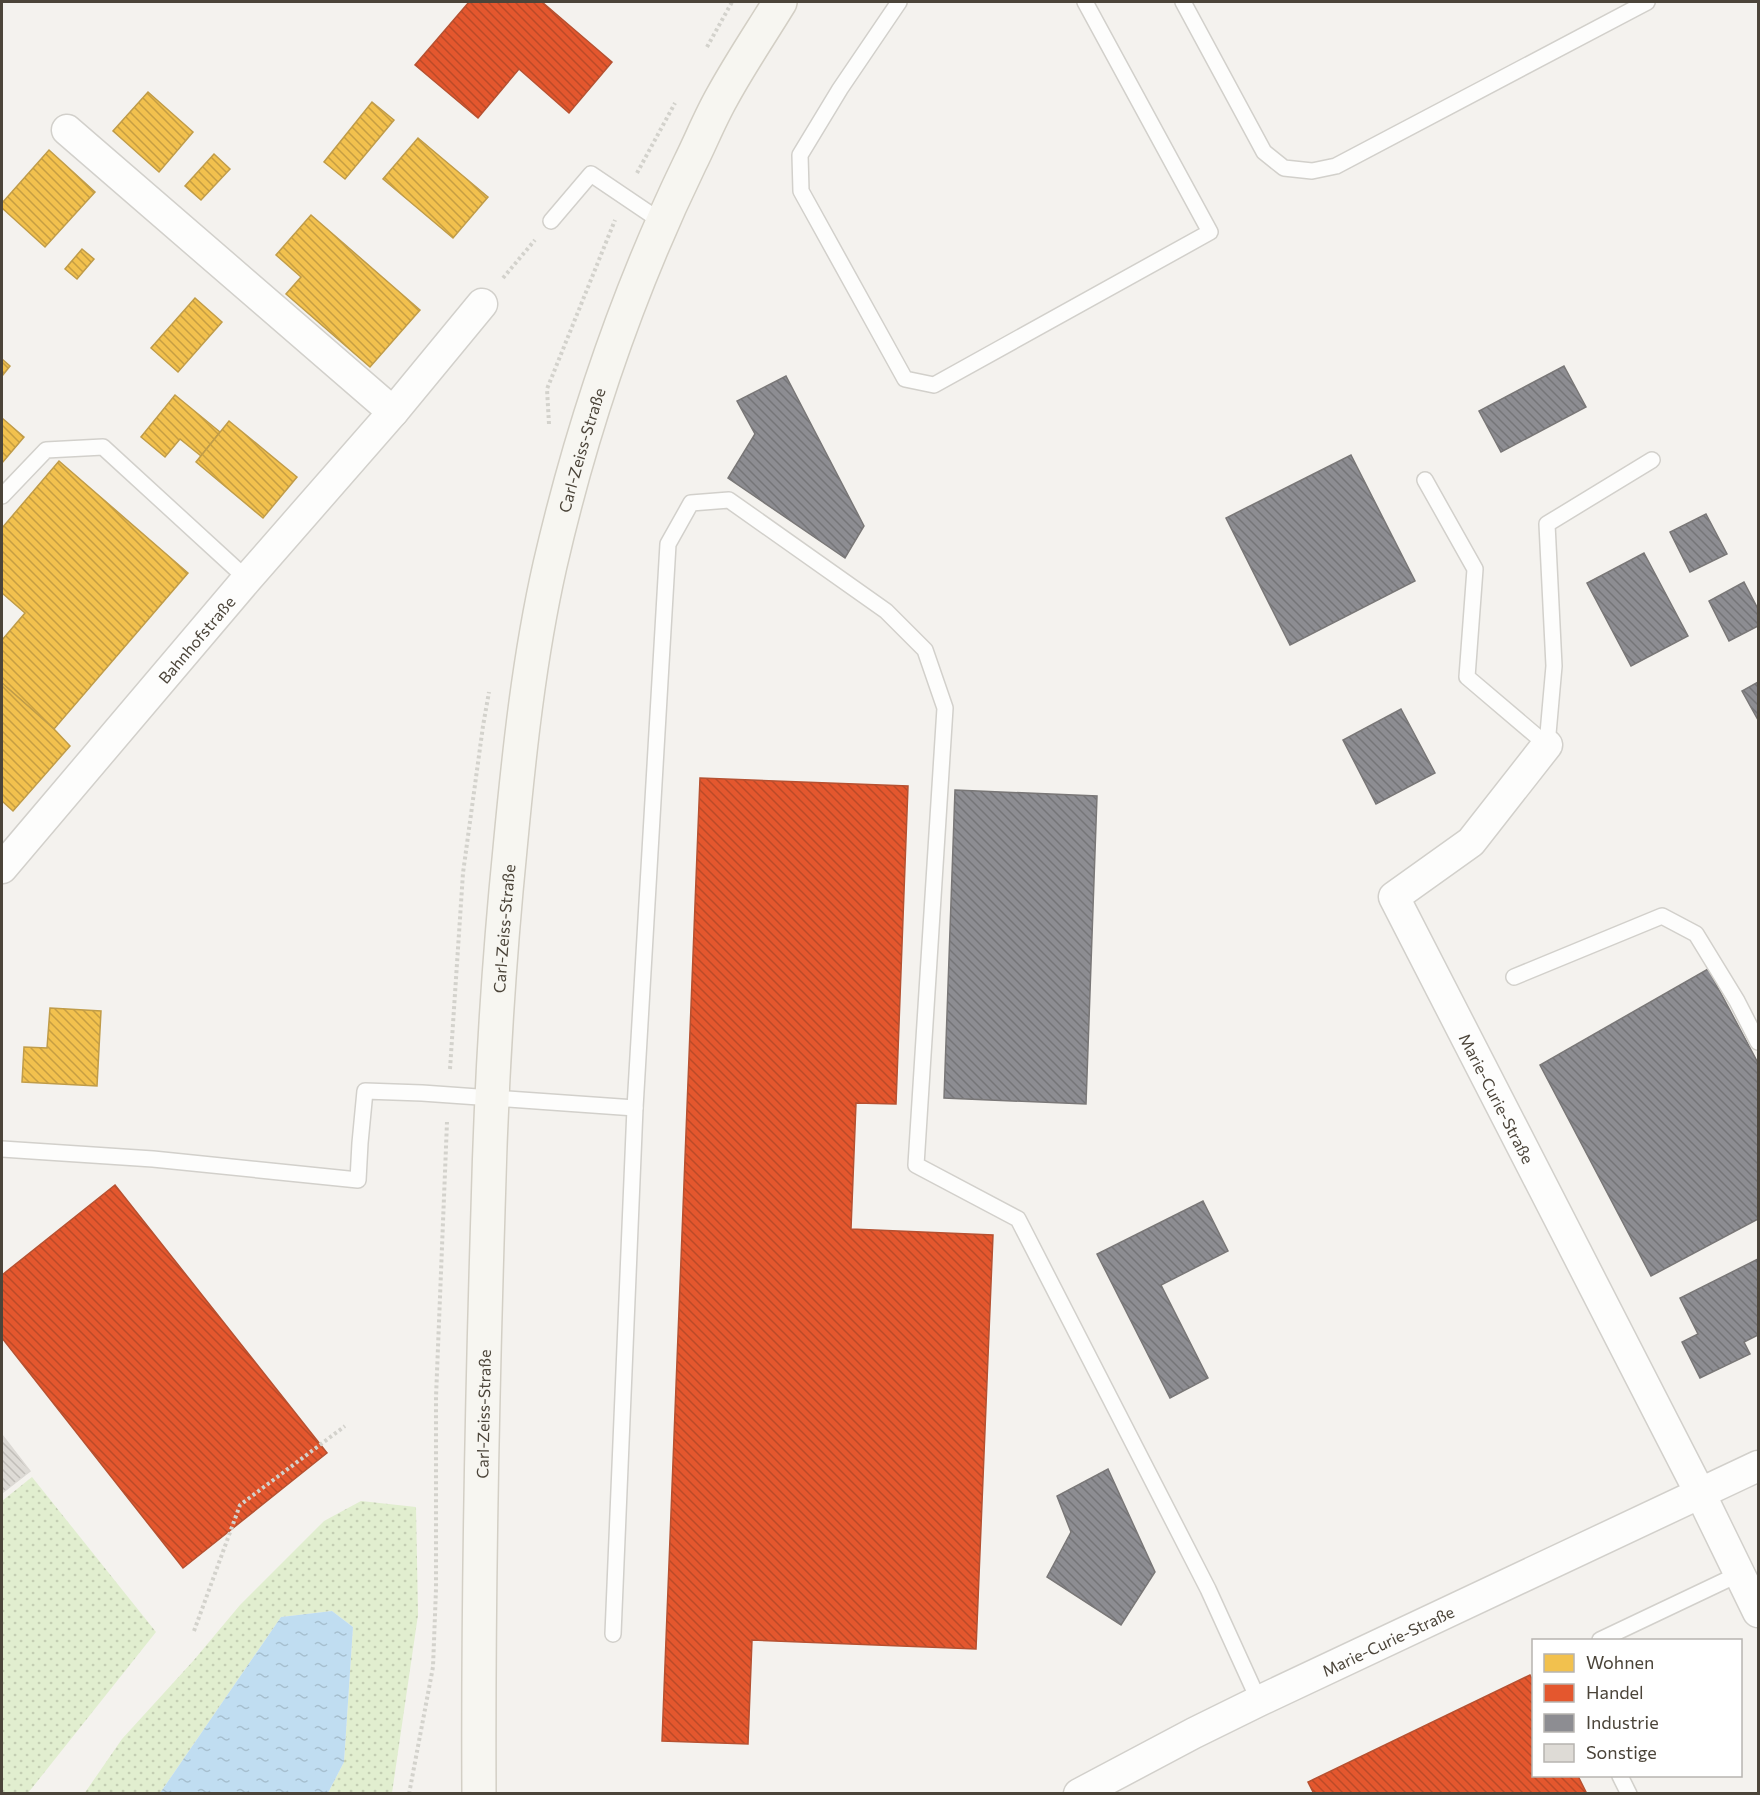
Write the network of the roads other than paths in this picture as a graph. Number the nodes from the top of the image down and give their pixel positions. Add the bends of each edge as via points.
1 (780, 2) edge
2 (899, 2) edge
3 (1084, 2) edge
4 (1183, 2) edge
5 (1647, 2) edge
6 (67, 130) dead end
7 (551, 221) road end
8 (662, 222) junction
9 (482, 304) road end
10 (393, 412) junction
11 (1652, 460) dead end
12 (1425, 480) dead end
13 (2, 496) edge
14 (247, 579) junction
15 (1547, 745) junction
16 (2, 868) edge
17 (1514, 977) dead end
18 (1758, 1042) edge
19 (491, 1099) junction
20 (635, 1108) junction
21 (2, 1149) edge
22 (1758, 1466) edge
23 (1700, 1493) junction
24 (1740, 1574) junction
25 (1758, 1612) edge
26 (613, 1634) dead end
27 (1604, 1639) edge
28 (1259, 1701) junction
29 (1620, 1777) edge
30 (476, 1790) edge
31 (1079, 1794) edge
32 (1629, 1794) edge

1 - 8 main road, Carl-Zeiss-Straße via 722,98
2 - 3 lane via 800,155 801,191 905,379 934,386 1210,232
4 - 5 lane via 1264,152 1284,168 1312,171 1336,166
6 - 10 street
7 - 8 lane via 591,174
8 - 19 main road, Carl-Zeiss-Straße via 600,387 550,566 532,652 502,927
9 - 10 street, Bahnhofstraße
10 - 14 street, Bahnhofstraße
11 - 15 lane via 1547,524 1554,666
12 - 15 lane via 1475,569 1467,678
13 - 14 lane via 46,450 103,447
14 - 16 street, Bahnhofstraße
15 - 23 street, Marie-Curie-Straße via 1471,842 1394,897
17 - 18 lane via 1662,916 1696,934
19 - 20 lane
19 - 21 lane via 365,1091 358,1180 153,1159
19 - 30 main road, Carl-Zeiss-Straße
20 - 26 lane
20 - 28 lane via 668,544 691,503 729,500 886,610 925,650 945,708 916,1165 1018,1219 1208,1589
22 - 23 street, Marie-Curie-Straße
23 - 24 street, Marie-Curie-Straße
23 - 28 street, Marie-Curie-Straße
24 - 25 street, Marie-Curie-Straße
24 - 27 lane
28 - 31 street, Marie-Curie-Straße
29 - 32 lane

